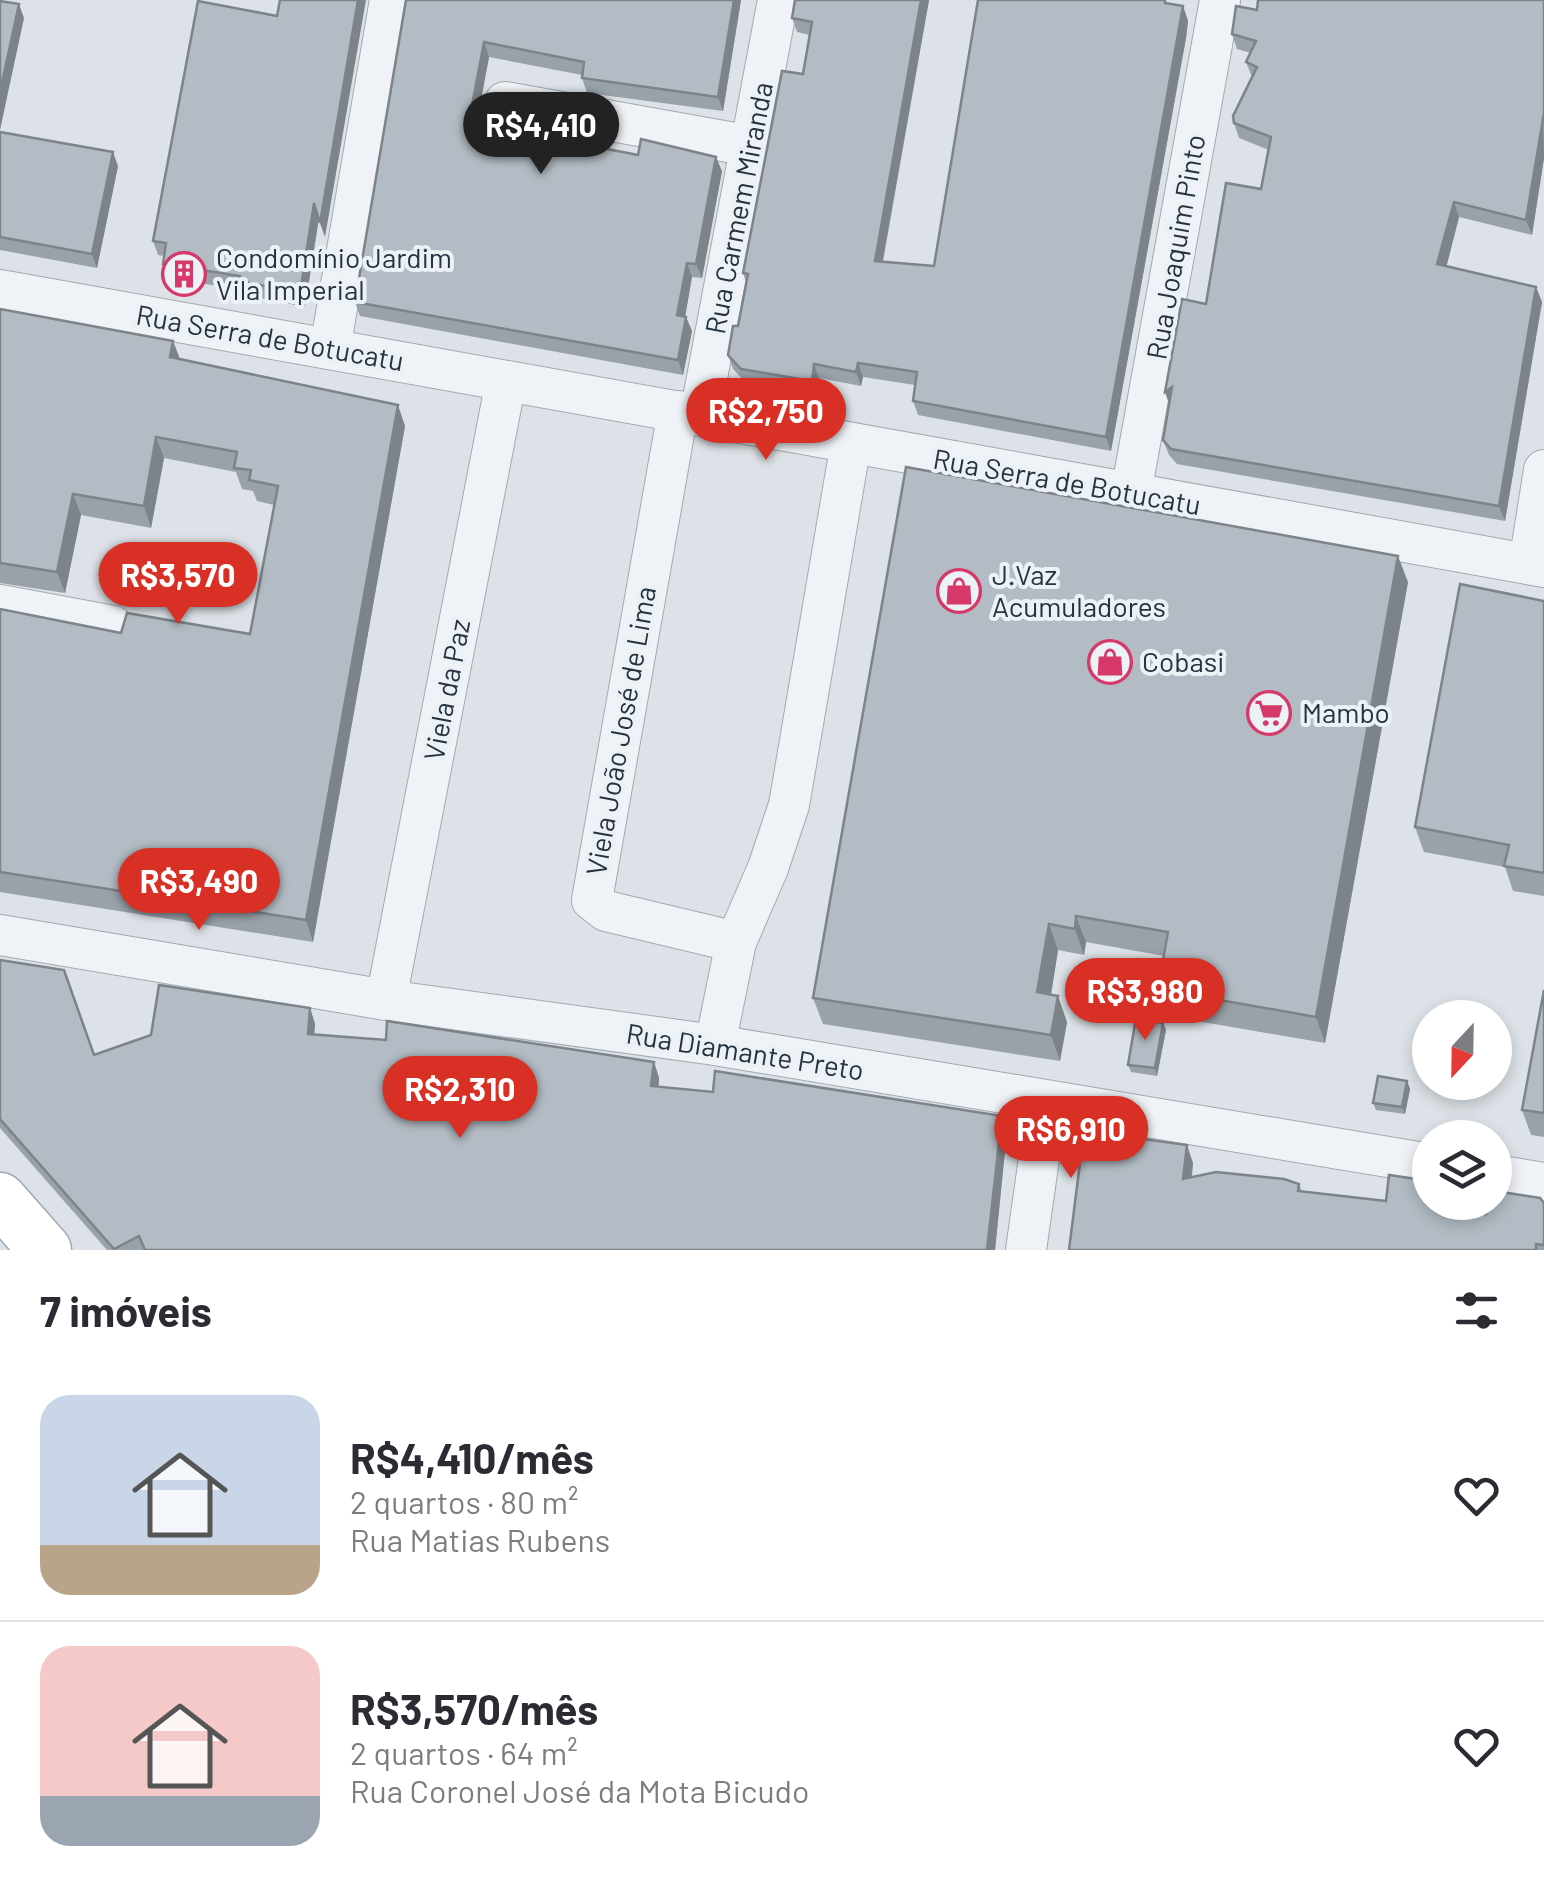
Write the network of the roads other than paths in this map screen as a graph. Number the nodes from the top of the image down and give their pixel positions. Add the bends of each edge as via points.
1 (390, 0) edge
2 (778, 0) edge
3 (1220, 0) edge
4 (505, 102) dead end
5 (751, 146) junction
6 (0, 290) edge
7 (330, 349) junction
8 (506, 380) junction
9 (689, 413) junction
10 (852, 443) junction
11 (1544, 470) edge
12 (1131, 493) junction
13 (1536, 566) edge
14 (0, 605) edge
15 (113, 626) dead end
16 (0, 935) edge
17 (736, 942) junction
18 (386, 1000) junction
19 (715, 1045) junction
20 (1047, 1102) junction
21 (1412, 1161) edge
22 (1512, 1178) edge
23 (1544, 1183) edge
24 (3, 1207) edge
25 (45, 1250) edge
26 (1026, 1250) edge

1 - 7 street
2 - 5 street, Rua Carmem Miranda
3 - 12 street, Rua Joaquim Pinto
4 - 5 street
5 - 9 street, Rua Carmem Miranda
6 - 7 street, Rua Serra de Botucatu
7 - 8 street, Rua Serra de Botucatu
8 - 9 street, Rua Serra de Botucatu
8 - 18 street, Viela da Paz
9 - 10 street, Rua Serra de Botucatu
9 - 17 street, Viela João José de Lima via 592,900 606,911
10 - 12 street, Rua Serra de Botucatu
10 - 17 street via 789,805
11 - 13 street
12 - 13 street, Rua Serra de Botucatu
14 - 15 street
16 - 18 street, Rua Diamante Preto
17 - 19 street
18 - 19 street, Rua Diamante Preto
19 - 20 street, Rua Diamante Preto
20 - 21 street, Rua Diamante Preto
20 - 26 street
22 - 23 street
24 - 25 main road

